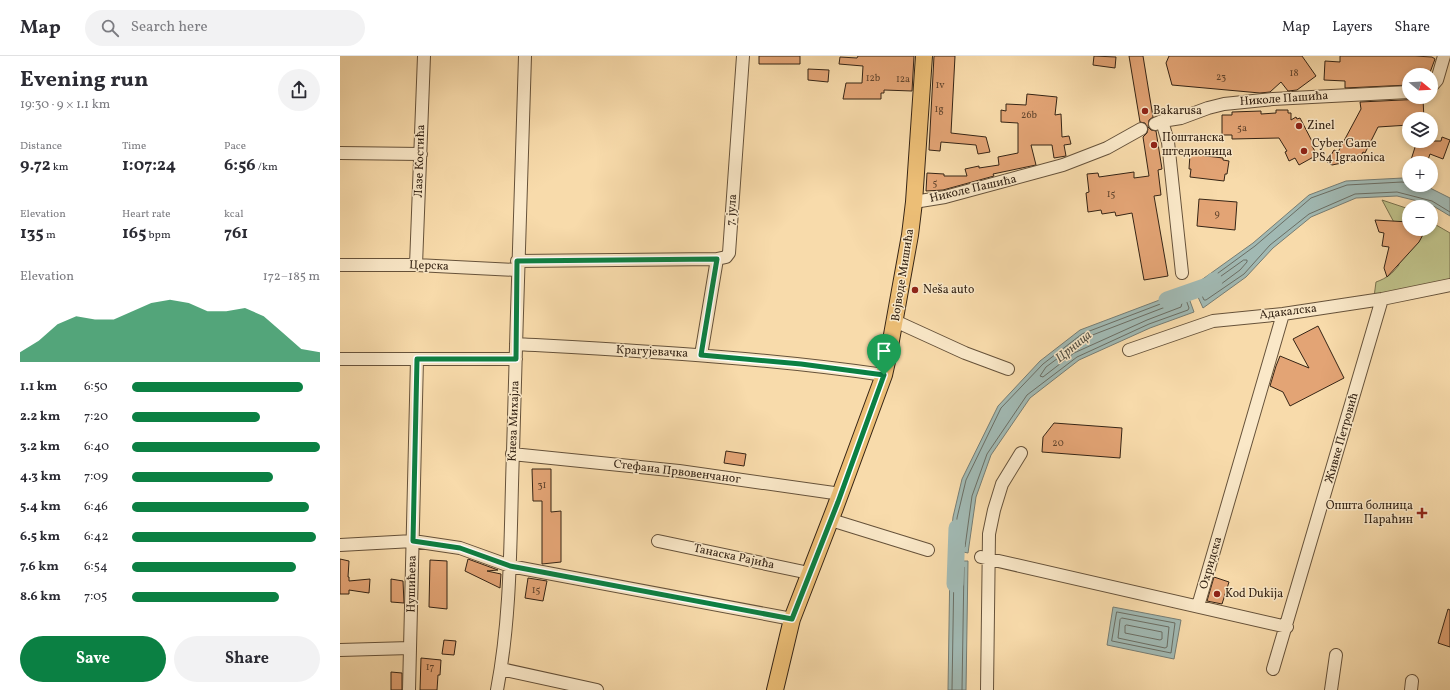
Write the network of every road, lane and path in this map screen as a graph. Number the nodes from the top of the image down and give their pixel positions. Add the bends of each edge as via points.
1 (424, 56) edge
2 (525, 56) edge
3 (743, 56) edge
4 (924, 56) edge
5 (1444, 56) edge
6 (1438, 77) edge
7 (1402, 92) edge
8 (1142, 129) dead end
9 (340, 153) edge
10 (420, 154) junction
11 (914, 202) junction
12 (717, 259) junction
13 (340, 265) edge
14 (416, 265) junction
15 (517, 265) junction
16 (1182, 273) dead end
17 (1450, 285) edge
18 (1382, 299) junction
19 (1282, 314) junction
20 (895, 321) junction
21 (516, 344) junction
22 (1129, 350) dead end
23 (701, 355) junction
24 (340, 359) edge
25 (417, 359) junction
26 (516, 359) junction
27 (1008, 369) dead end
28 (884, 375) junction
29 (1021, 452) dead end
30 (512, 454) junction
31 (841, 494) junction
32 (831, 520) junction
33 (413, 541) junction
34 (658, 541) dead end
35 (340, 545) edge
36 (928, 550) dead end
37 (985, 558) junction
38 (510, 566) junction
39 (809, 573) junction
40 (1198, 606) junction
41 (792, 619) junction
42 (1287, 627) junction
43 (410, 648) junction
44 (340, 650) edge
45 (1336, 655) dead end
46 (501, 669) junction
47 (1273, 670) dead end
48 (409, 690) edge
49 (496, 690) edge
50 (597, 690) edge
51 (775, 690) edge
52 (987, 690) edge
53 (1331, 690) edge

1 - 10 street, Лазе Костића
2 - 15 street, Кнеза Михајла
3 - 12 street, 7. јула via 729,253 726,257
4 - 11 main road, Војводе Мишића
5 - 6 street
7 - 16 street, Николе Пашића via 1233,103 1158,123 1168,142
8 - 11 street, Николе Пашића via 1107,148 1063,165 945,197
9 - 10 street
10 - 14 street, Лазе Костића
11 - 20 main road, Војводе Мишића
12 - 15 street, Церска
12 - 23 street
13 - 14 street, Церска
14 - 15 street, Церска
15 - 21 street, Кнеза Михајла
17 - 18 street, Адакалска
18 - 19 street, Адакалска
18 - 42 street, Живке Петровић
19 - 22 street, Адакалска via 1213,321
19 - 40 street, Охридска
20 - 27 street via 965,354
20 - 28 main road, Војводе Мишића
21 - 23 street, Крагујевачка
21 - 26 street, Кнеза Михајла
23 - 28 street, Крагујевачка
24 - 25 street
25 - 26 street
25 - 33 street, Нушићева
26 - 30 street, Кнеза Михајла
28 - 31 main road, Војводе Мишића
29 - 37 street via 1002,484
30 - 31 street, Стефана Првовенчаног via 679,471
30 - 38 street, Кнеза Михајла
31 - 32 main road, Војводе Мишића
32 - 36 street
32 - 39 main road, Војводе Мишића
33 - 35 street
33 - 38 street via 460,548
33 - 43 street, Нушићева
34 - 39 street, Танаска Рајића
37 - 40 street
37 - 52 street
38 - 41 street
38 - 46 street, Кнеза Михајла
39 - 41 main road, Војводе Мишића
40 - 42 street
41 - 51 main road, Војводе Мишића
42 - 47 street, Живке Петровић
43 - 44 street
43 - 48 street, Нушићева
45 - 53 street
46 - 49 street, Кнеза Михајла
46 - 50 street

